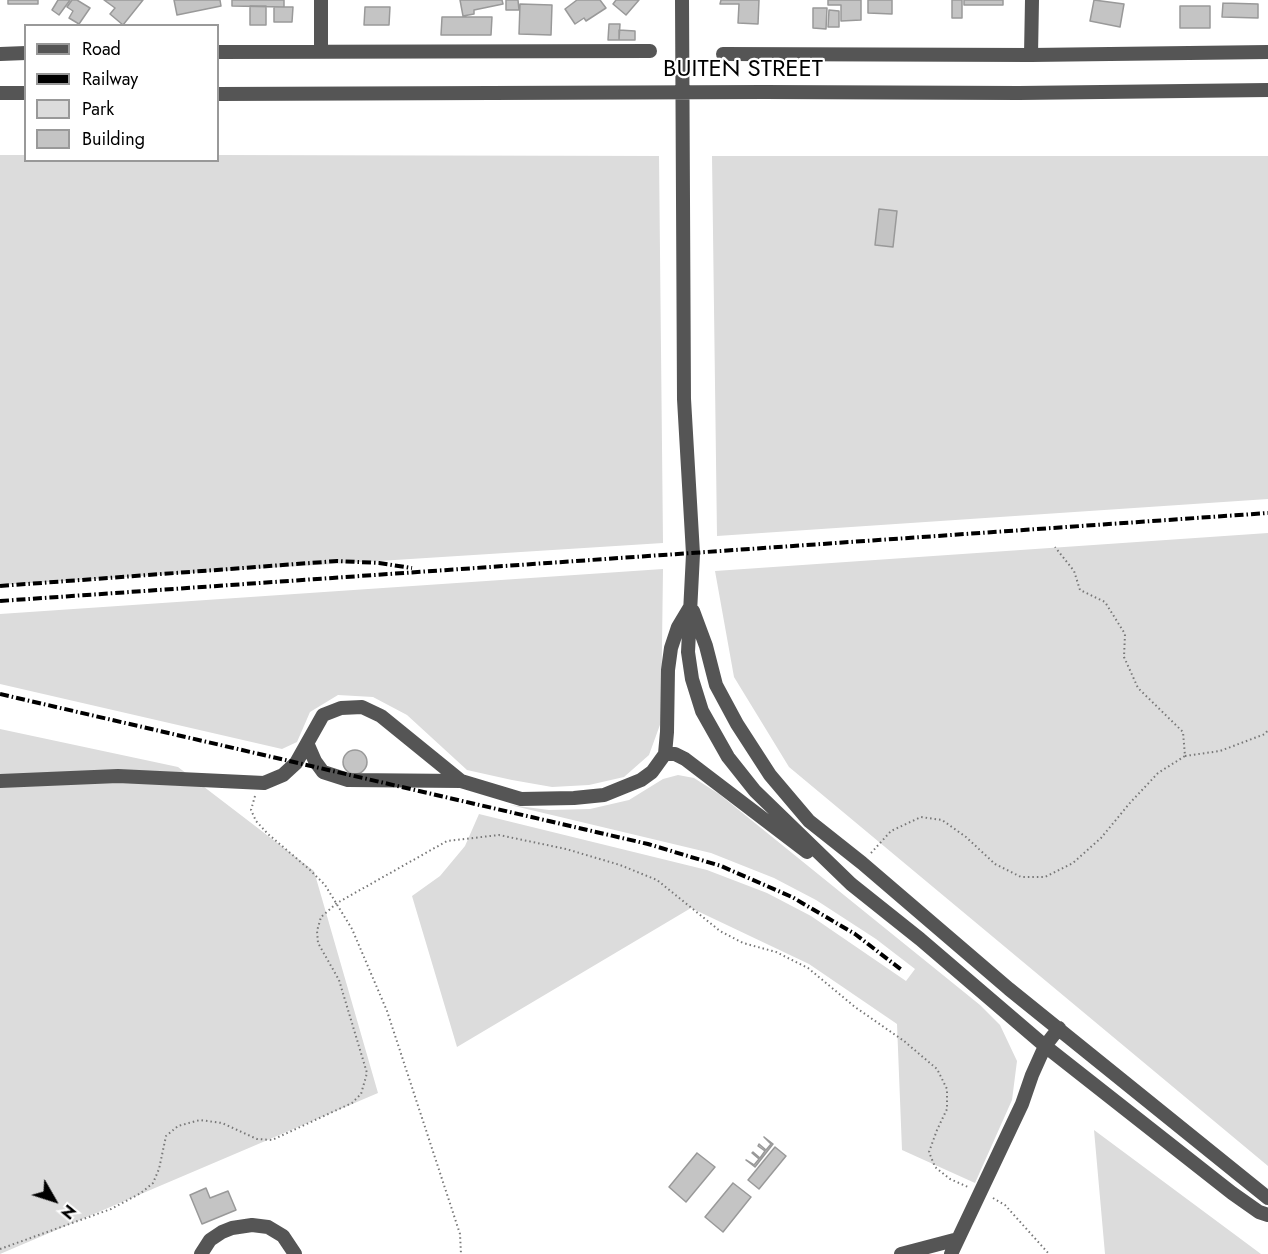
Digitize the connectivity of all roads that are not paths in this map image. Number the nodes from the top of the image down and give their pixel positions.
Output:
1 (321, 0) edge
2 (682, 0) edge
3 (1032, 0) edge
4 (321, 51) junction
5 (650, 51) dead end
6 (219, 52) edge
7 (1268, 52) edge
8 (24, 53) edge
9 (0, 54) edge
10 (723, 54) dead end
11 (1031, 55) junction
12 (1268, 90) edge
13 (0, 93) edge
14 (24, 93) edge
15 (684, 93) junction
16 (219, 94) edge
17 (691, 606) junction
18 (308, 745) junction
19 (665, 754) junction
20 (0, 781) edge
21 (461, 781) junction
22 (920, 939) junction
23 (1059, 1028) junction
24 (1045, 1046) junction
25 (1268, 1198) edge
26 (1268, 1215) edge
27 (958, 1239) junction
28 (201, 1254) edge
29 (295, 1254) edge
30 (901, 1254) edge
31 (951, 1254) edge

1 - 4 street
2 - 15 street
3 - 11 street
4 - 5 street, BUITEN STREET
4 - 6 street, BUITEN STREET
7 - 11 street, BUITEN STREET
8 - 9 street
10 - 11 street, BUITEN STREET
12 - 15 street, BUITEN STREET
13 - 14 street
15 - 16 street, BUITEN STREET
15 - 17 street
17 - 19 street
17 - 22 street
17 - 23 street
18 - 20 street
18 - 21 street
18 - 21 street
19 - 21 street
19 - 22 street
22 - 24 street
23 - 24 street
23 - 25 street
24 - 26 street
24 - 27 street
27 - 30 street
27 - 31 street
28 - 29 street

